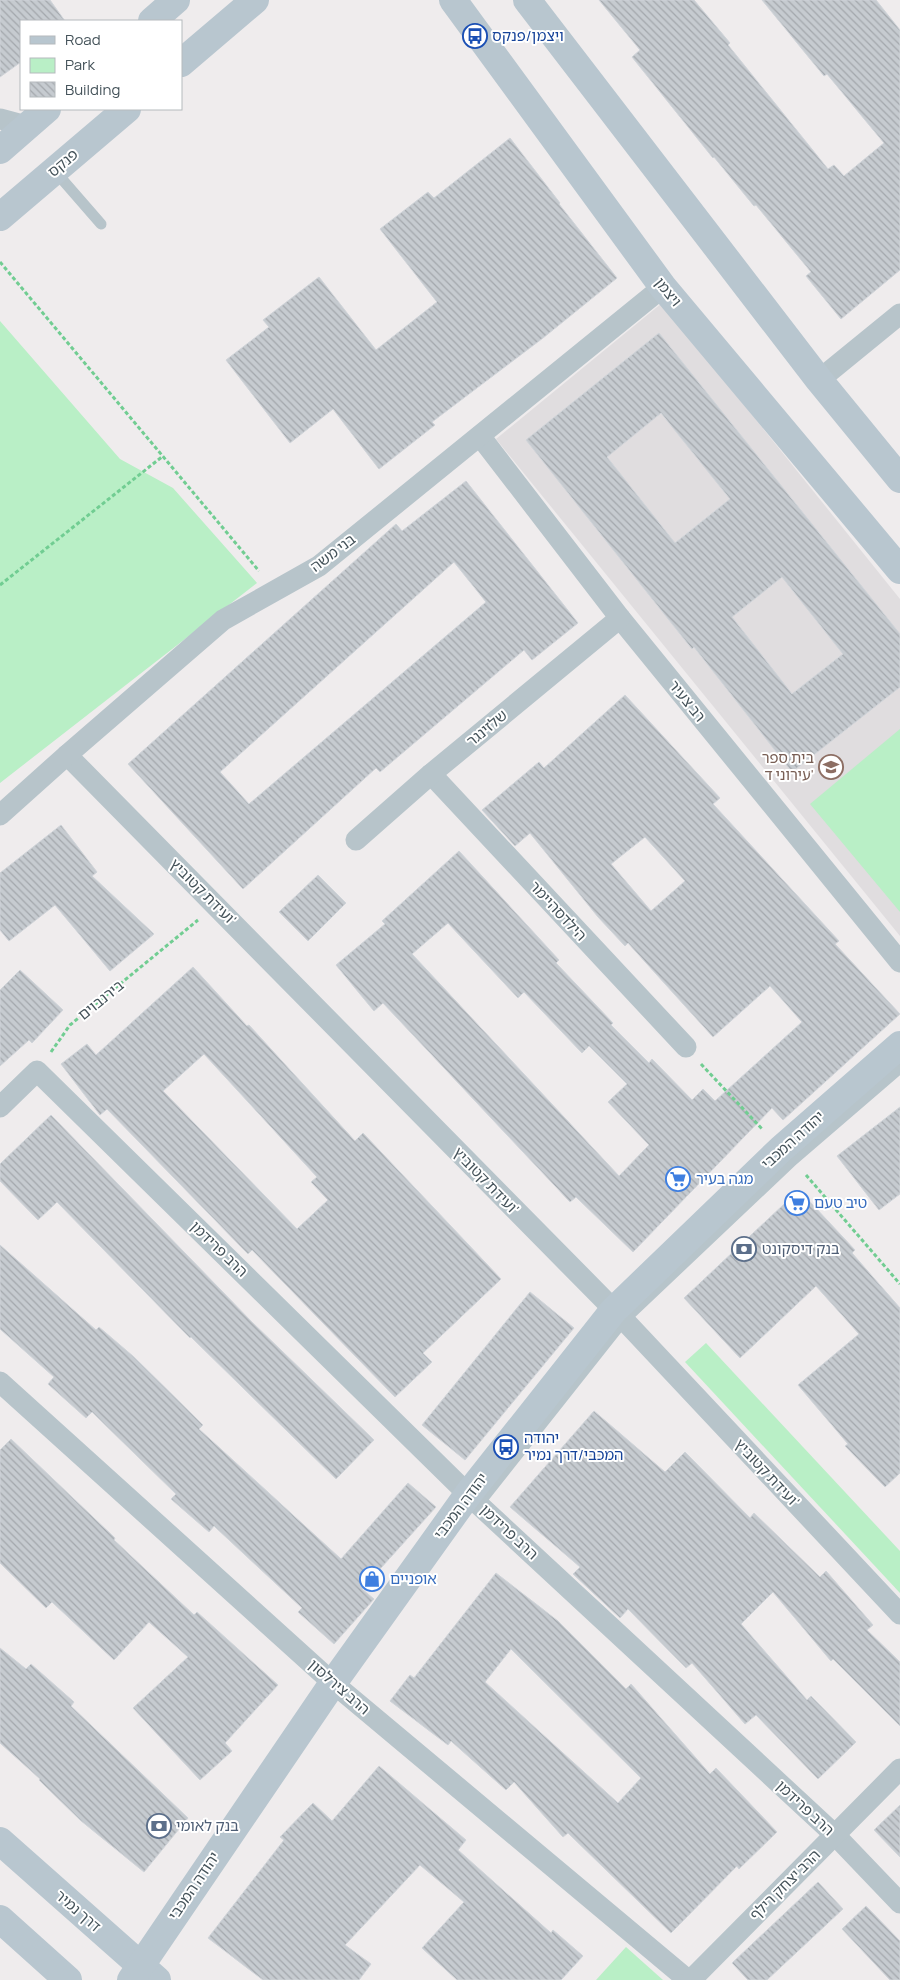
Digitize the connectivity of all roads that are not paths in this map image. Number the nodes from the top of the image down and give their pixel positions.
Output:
1 (176, 0) edge
2 (255, 0) edge
3 (453, 0) edge
4 (527, 0) edge
5 (153, 20) edge
6 (182, 62) edge
7 (46, 110) edge
8 (126, 110) edge
9 (0, 119) edge
10 (26, 126) junction
11 (0, 150) edge
12 (54, 170) junction
13 (0, 217) edge
14 (101, 224) dead end
15 (663, 287) junction
16 (900, 314) edge
17 (819, 380) junction
18 (480, 436) junction
19 (900, 479) edge
20 (900, 570) edge
21 (620, 618) junction
22 (67, 755) junction
23 (430, 774) junction
24 (0, 815) edge
25 (356, 840) dead end
26 (900, 962) edge
27 (900, 1045) edge
28 (686, 1048) dead end
29 (900, 1068) edge
30 (0, 1107) edge
31 (618, 1315) junction
32 (0, 1382) edge
33 (471, 1505) junction
34 (900, 1614) edge
35 (366, 1656) dead end
36 (337, 1686) junction
37 (900, 1769) edge
38 (835, 1835) junction
39 (0, 1841) edge
40 (900, 1903) edge
41 (0, 1919) edge
42 (149, 1973) edge
43 (68, 1980) edge
44 (689, 1980) edge

1 - 5 street
2 - 6 street
3 - 15 street, ויצמן
4 - 17 street
7 - 10 street
8 - 12 street, פנקס
9 - 10 street
10 - 11 street
12 - 13 street, פנקס
12 - 14 lane
15 - 18 street, בני משה
15 - 20 street, ויצמן
16 - 17 street
17 - 19 street
18 - 21 street, רב צעיר
18 - 22 street, בני משה
21 - 23 street, שלזינגר
21 - 26 street, רב צעיר
22 - 24 street, בני משה
22 - 31 street, ועידת קטוביץ'
23 - 25 street, שלזינגר
23 - 28 street, הילדסהיימר
27 - 31 street, יהודה המכבי
29 - 31 lane, יהודה המכבי
30 - 33 street, הרב פרידמן
31 - 33 street, יהודה המכבי
31 - 34 street, ועידת קטוביץ'
32 - 36 street, הרב צירלסון
33 - 36 street, יהודה המכבי
33 - 38 street, הרב פרידמן
35 - 36 lane, יהודה המכבי
36 - 42 street, יהודה המכבי
36 - 44 street, הרב צירלסון
37 - 38 street, הרב יצחק רילף
38 - 40 street, הרב פרידמן
38 - 44 street, הרב יצחק רילף
39 - 42 street, דרך נמיר
41 - 43 street

